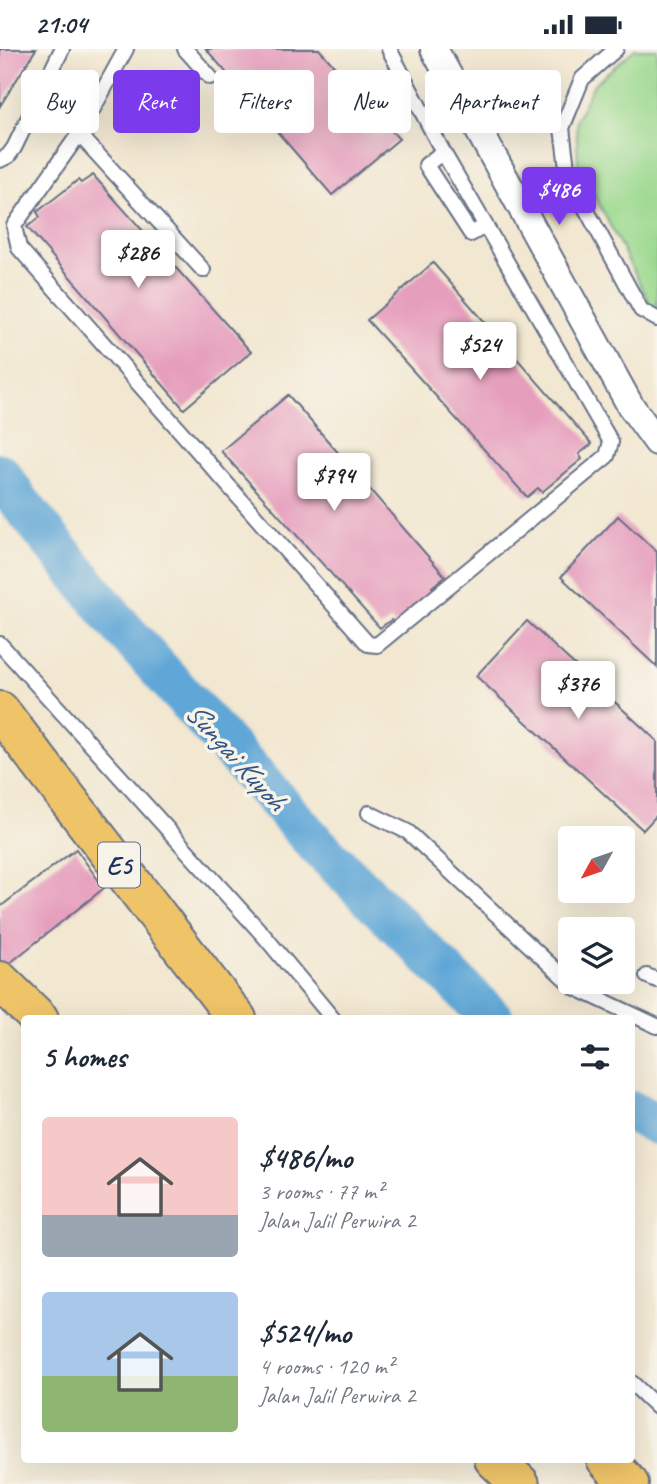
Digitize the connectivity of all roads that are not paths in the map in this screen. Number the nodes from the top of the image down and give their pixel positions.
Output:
1 (62, 49) edge
2 (126, 49) edge
3 (185, 49) edge
4 (389, 49) edge
5 (434, 49) edge
6 (617, 49) edge
7 (210, 77) dead end
8 (79, 134) junction
9 (443, 152) junction
10 (0, 160) edge
11 (485, 226) junction
12 (203, 271) dead end
13 (657, 319) edge
14 (654, 431) edge
15 (0, 644) edge
16 (0, 711) edge
17 (369, 813) dead end
18 (0, 981) edge
19 (35, 1015) edge
20 (234, 1015) edge
21 (330, 1015) edge
22 (634, 1015) edge
23 (635, 1016) edge
24 (657, 1026) edge
25 (635, 1386) edge
26 (657, 1408) edge
27 (498, 1463) edge
28 (610, 1463) edge
29 (520, 1484) edge
30 (629, 1484) edge

1 - 10 lane
2 - 8 lane
3 - 7 lane
4 - 9 lane
5 - 14 street
6 - 13 lane
8 - 11 lane
8 - 12 lane
9 - 11 lane
9 - 11 lane
15 - 21 lane
16 - 20 highway, E5
17 - 22 lane
18 - 19 highway
23 - 24 lane
25 - 26 lane
27 - 29 highway
28 - 30 highway

